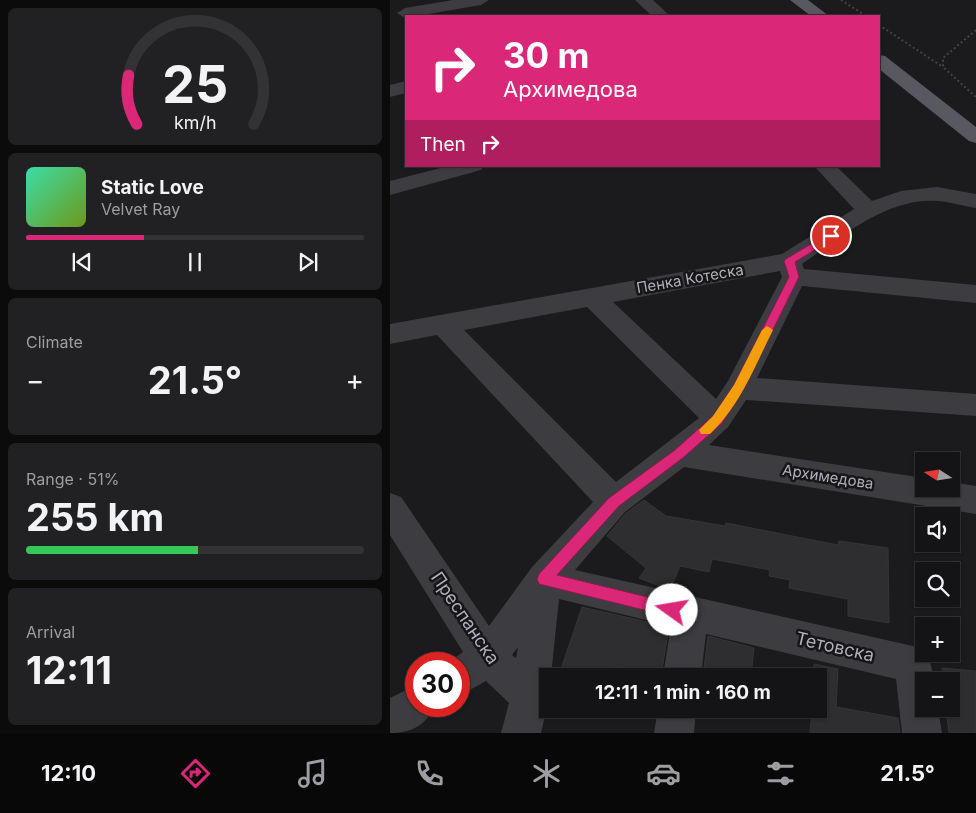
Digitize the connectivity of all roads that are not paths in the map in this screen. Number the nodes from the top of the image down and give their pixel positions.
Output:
1 (481, 0) edge
2 (643, 0) edge
3 (798, 0) edge
4 (404, 10) edge
5 (661, 15) edge
6 (820, 15) edge
7 (880, 61) edge
8 (405, 87) edge
9 (390, 91) edge
10 (976, 137) edge
11 (470, 167) edge
12 (825, 167) edge
13 (390, 188) edge
14 (976, 200) edge
15 (868, 210) junction
16 (791, 269) junction
17 (976, 294) edge
18 (591, 296) junction
19 (442, 324) junction
20 (390, 334) edge
21 (738, 388) junction
22 (976, 405) edge
23 (718, 419) junction
24 (679, 453) junction
25 (976, 500) edge
26 (614, 502) junction
27 (396, 527) edge
28 (544, 579) junction
29 (691, 614) junction
30 (488, 658) junction
31 (683, 668) edge
32 (470, 670) edge
33 (530, 696) junction
34 (405, 711) edge
35 (676, 718) edge
36 (390, 721) edge
37 (521, 733) edge
38 (674, 733) edge
39 (922, 733) edge

1 - 4 street
2 - 5 street
3 - 6 main road
7 - 10 main road
8 - 9 street
11 - 13 street
12 - 15 street
14 - 15 street, Пенка Котеска
15 - 16 street, Пенка Котеска
16 - 17 street
16 - 18 street, Пенка Котеска
16 - 21 street
18 - 19 street, Пенка Котеска
18 - 23 street
19 - 20 street, Пенка Котеска
19 - 26 street
21 - 22 street
21 - 23 street
23 - 24 street
24 - 25 street, Архимедова
24 - 26 street
26 - 28 street
27 - 30 street, Преспанска
28 - 29 street, Тетовска
28 - 30 street
28 - 33 street
29 - 31 street
29 - 39 street, Тетовска
30 - 32 street
30 - 33 street, Преспанска
33 - 37 street
34 - 36 street
35 - 38 street

